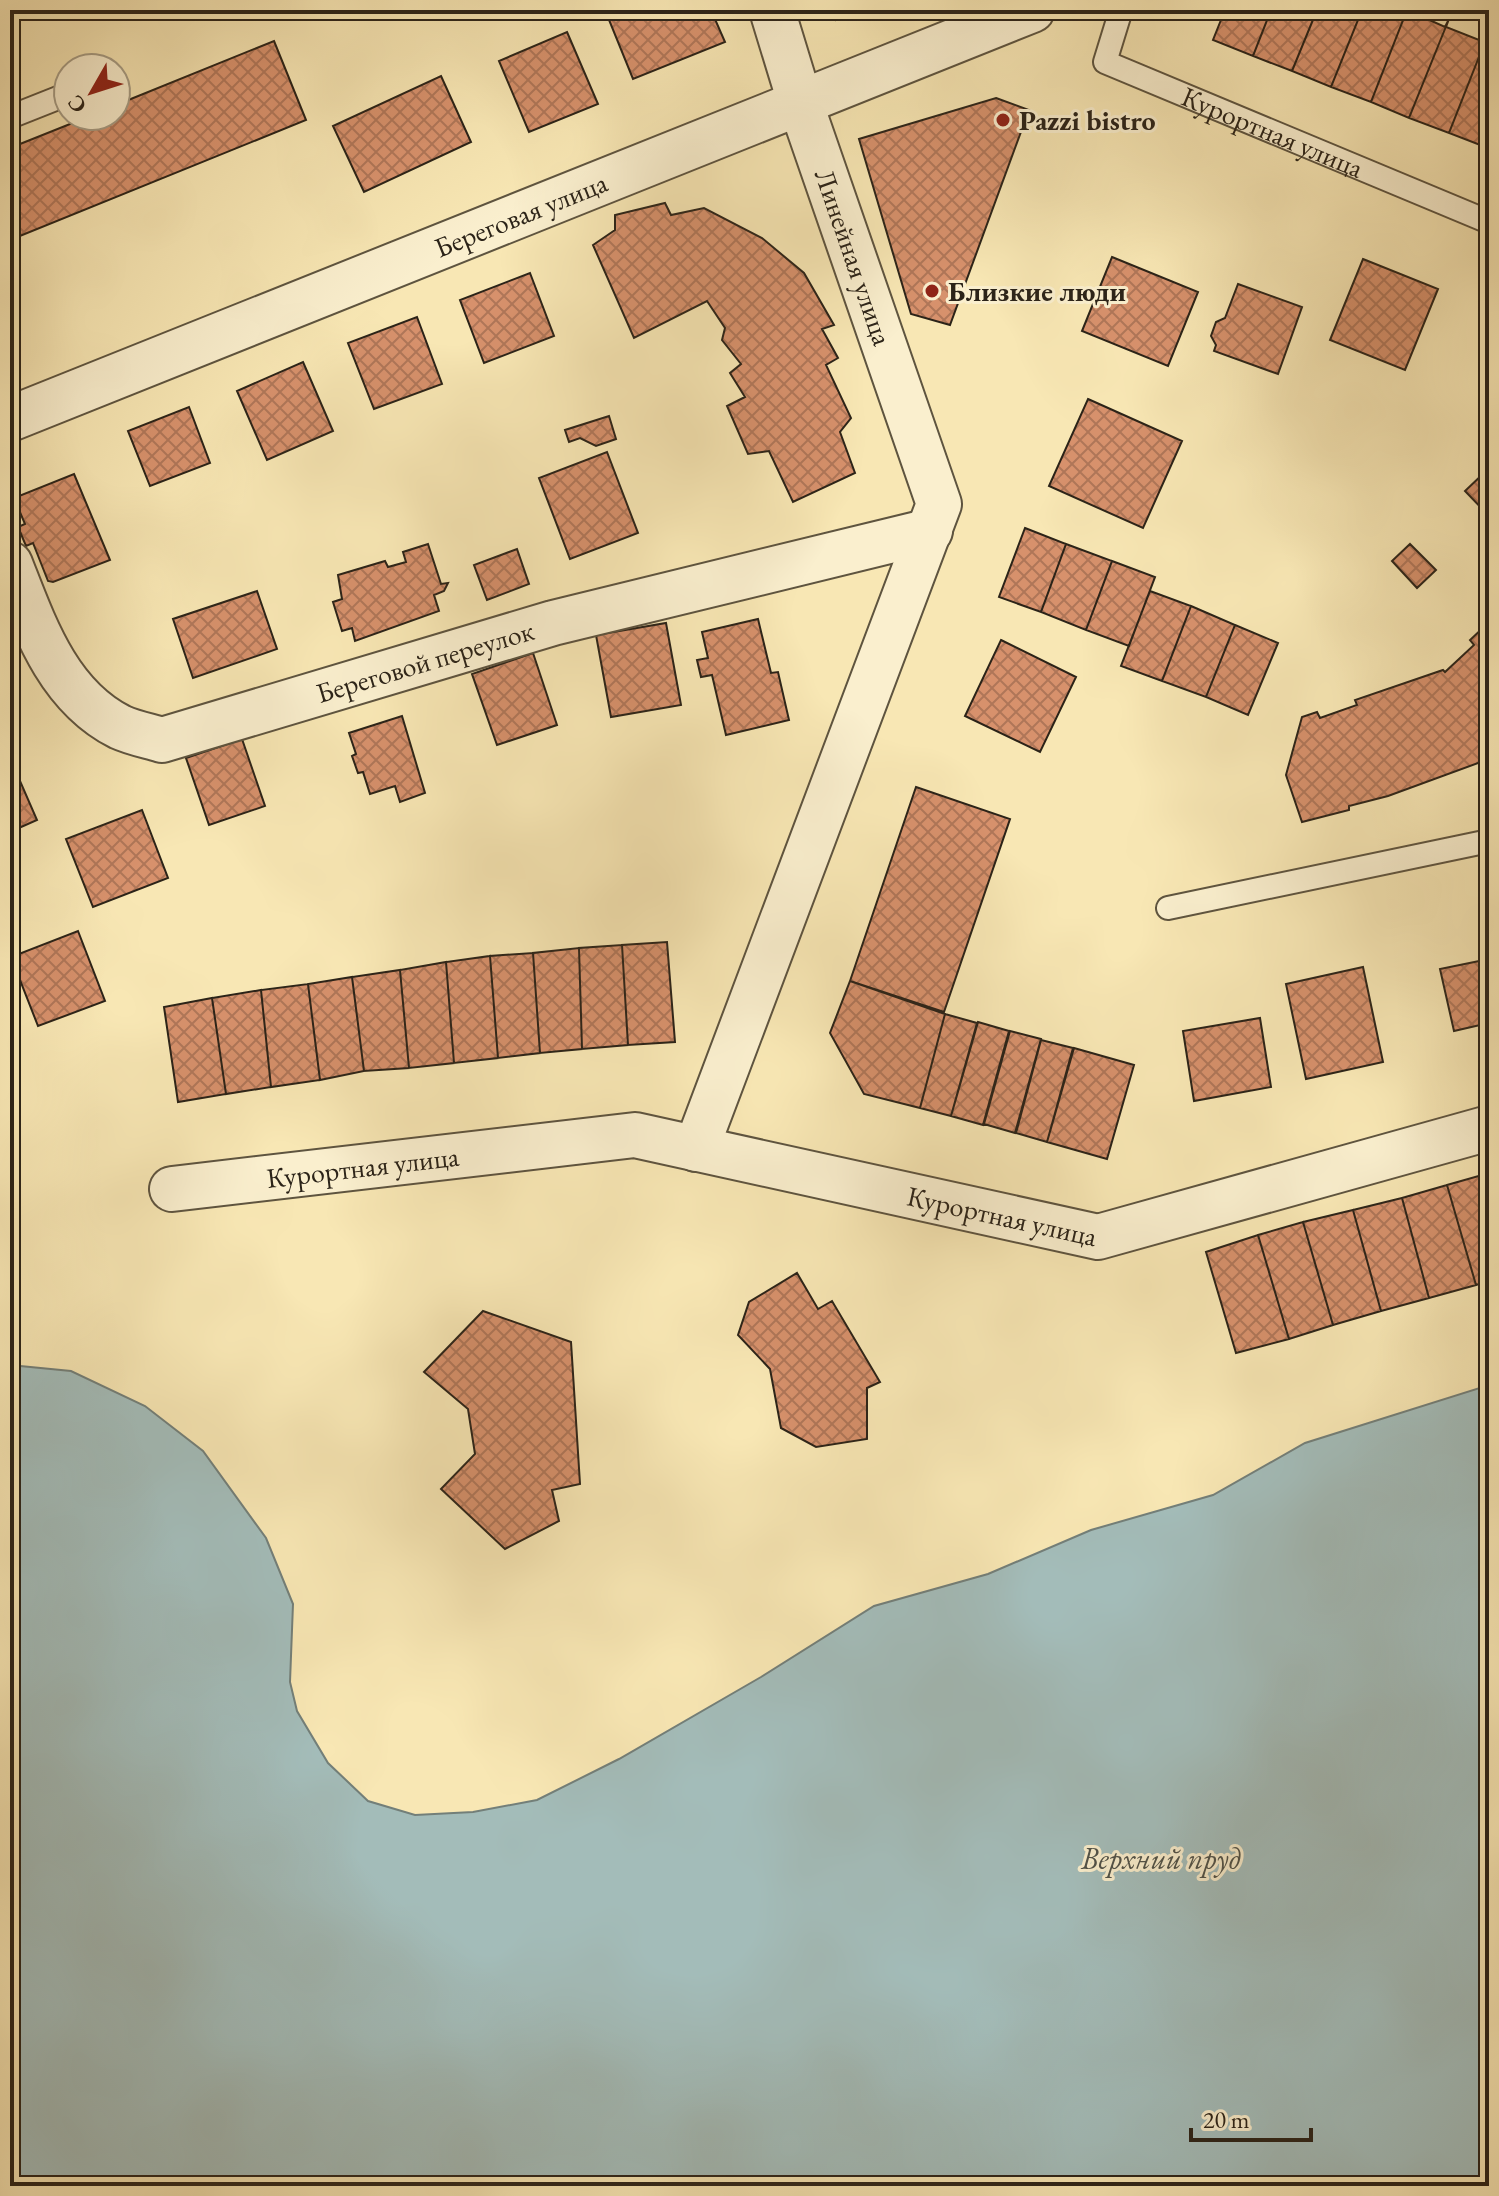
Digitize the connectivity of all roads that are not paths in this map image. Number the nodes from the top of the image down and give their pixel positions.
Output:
1 (772, 10) edge
2 (1032, 10) edge
3 (1121, 10) edge
4 (52, 100) edge
5 (801, 105) junction
6 (10, 117) edge
7 (1489, 222) edge
8 (10, 419) edge
9 (934, 517) junction
10 (10, 564) edge
11 (1489, 841) edge
12 (1168, 908) dead end
13 (1489, 1128) edge
14 (696, 1149) junction
15 (172, 1189) dead end

1 - 5 street, Линейная улица
2 - 5 street, Береговая улица
3 - 7 lane, Курортная улица
4 - 6 lane
5 - 8 street, Береговая улица
5 - 9 street, Линейная улица
9 - 10 street, Береговой переулок
9 - 14 street
11 - 12 lane
13 - 14 street, Курортная улица
14 - 15 street, Курортная улица

